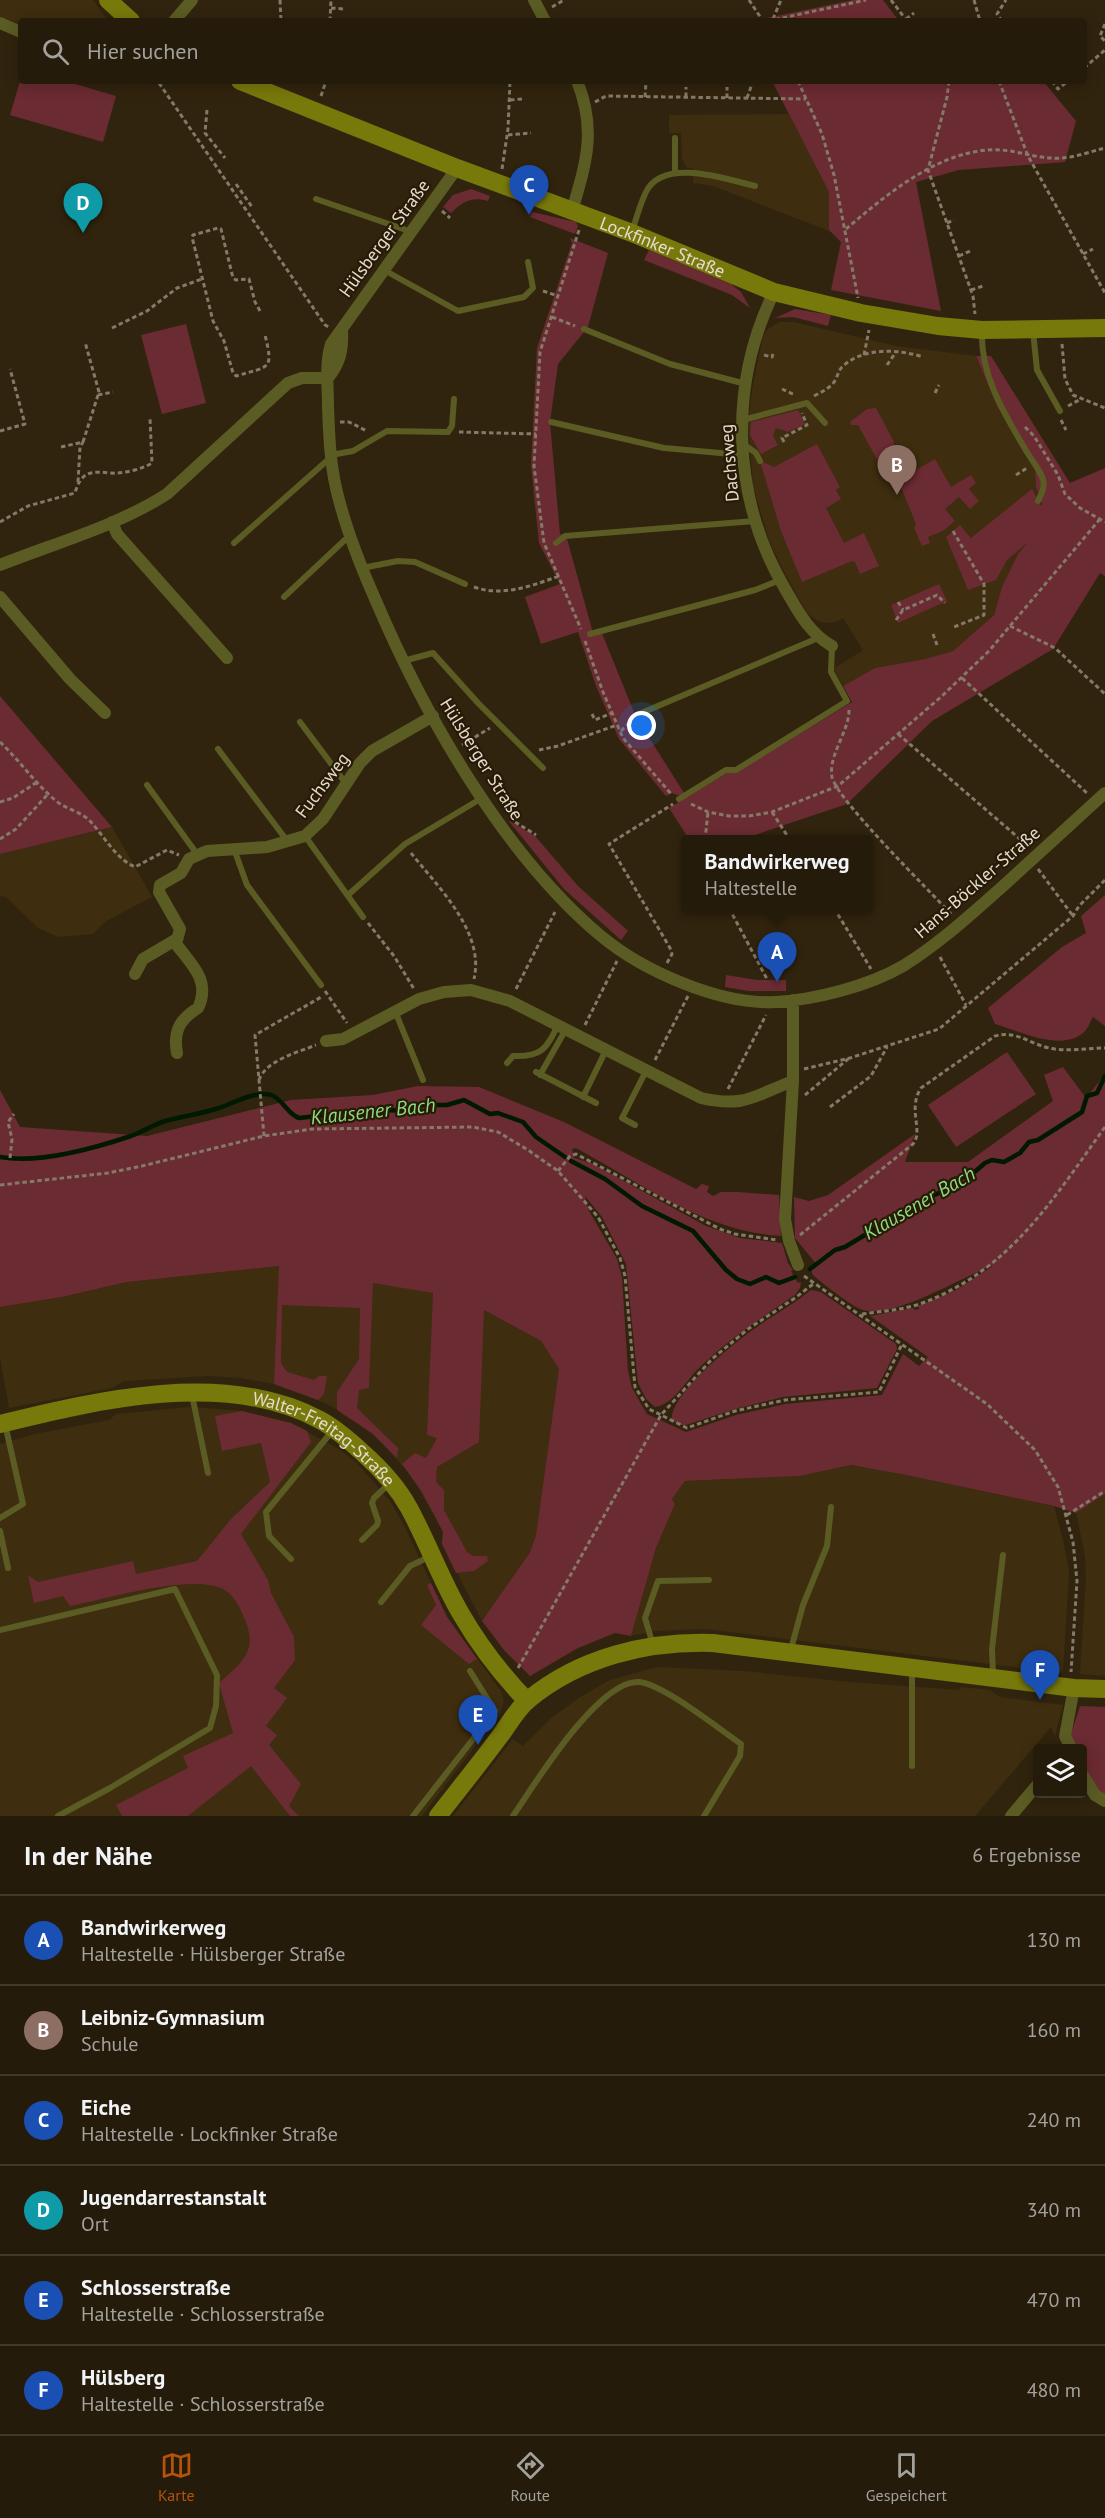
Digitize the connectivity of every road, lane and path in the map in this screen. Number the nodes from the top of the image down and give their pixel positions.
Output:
1 (108, 0) edge
2 (192, 0) edge
3 (280, 0) edge
4 (331, 0) edge
5 (534, 0) edge
6 (749, 0) edge
7 (781, 0) edge
8 (866, 0) edge
9 (891, 0) edge
10 (974, 0) edge
11 (1006, 0) edge
12 (331, 8) junction
13 (344, 9) dead end
14 (914, 13) dead end
15 (128, 18) edge
16 (177, 18) edge
17 (281, 18) edge
18 (330, 18) edge
19 (543, 18) edge
20 (761, 18) edge
21 (772, 18) edge
22 (785, 18) edge
23 (904, 18) edge
24 (908, 18) edge
25 (979, 18) edge
26 (1000, 18) edge
27 (0, 23) edge
28 (1105, 24) edge
29 (18, 31) edge
30 (1105, 41) edge
31 (1105, 50) edge
32 (1087, 65) edge
33 (160, 84) edge
34 (247, 84) edge
35 (510, 84) edge
36 (578, 84) edge
37 (646, 84) edge
38 (752, 84) edge
39 (799, 84) edge
40 (948, 84) edge
41 (1000, 84) edge
42 (686, 87) dead end
43 (728, 87) dead end
44 (645, 97) junction
45 (686, 97) junction
46 (727, 98) junction
47 (747, 98) junction
48 (522, 99) dead end
49 (806, 99) junction
50 (510, 100) junction
51 (585, 105) junction
52 (207, 110) dead end
53 (531, 133) dead end
54 (508, 135) junction
55 (675, 138) dead end
56 (1105, 148) edge
57 (1028, 153) junction
58 (225, 158) dead end
59 (503, 167) dead end
60 (457, 168) junction
61 (928, 170) junction
62 (675, 173) junction
63 (236, 184) dead end
64 (755, 186) dead end
65 (316, 199) dead end
66 (252, 207) dead end
67 (440, 210) dead end
68 (450, 218) dead end
69 (577, 218) junction
70 (954, 220) dead end
71 (1072, 221) dead end
72 (947, 223) junction
73 (1066, 224) junction
74 (846, 229) junction
75 (412, 232) junction
76 (632, 233) junction
77 (1093, 249) dead end
78 (970, 251) dead end
79 (1083, 254) junction
80 (959, 255) junction
81 (528, 262) dead end
82 (384, 270) junction
83 (202, 279) junction
84 (1103, 285) edge
85 (983, 286) dead end
86 (971, 290) junction
87 (530, 292) junction
88 (774, 292) junction
89 (1105, 293) edge
90 (558, 296) junction
91 (858, 300) dead end
92 (260, 310) dead end
93 (552, 317) junction
94 (979, 322) junction
95 (325, 325) dead end
96 (112, 328) dead end
97 (1105, 328) edge
98 (584, 329) joint
99 (1033, 331) junction
100 (265, 335) dead end
101 (867, 338) dead end
102 (85, 342) dead end
103 (896, 351) junction
104 (759, 354) dead end
105 (773, 354) dead end
106 (1062, 354) dead end
107 (864, 355) junction
108 (923, 357) dead end
109 (887, 365) dead end
110 (10, 369) dead end
111 (328, 378) junction
112 (746, 384) junction
113 (939, 385) dead end
114 (112, 392) dead end
115 (935, 393) dead end
116 (98, 395) junction
117 (1082, 398) junction
118 (454, 399) dead end
119 (807, 403) junction
120 (799, 406) junction
121 (1068, 406) dead end
122 (1105, 408) edge
123 (1060, 411) dead end
124 (1006, 415) junction
125 (150, 418) dead end
126 (742, 420) junction
127 (551, 422) dead end
128 (351, 423) dead end
129 (825, 423) dead end
130 (0, 431) edge
131 (448, 432) junction
132 (536, 434) junction
133 (376, 436) junction
134 (83, 441) junction
135 (784, 441) dead end
136 (62, 447) dead end
137 (742, 449) junction
138 (331, 456) junction
139 (760, 461) dead end
140 (78, 484) junction
141 (1038, 501) dead end
142 (1100, 519) junction
143 (755, 520) junction
144 (0, 522) edge
145 (112, 522) junction
146 (1105, 522) edge
147 (953, 531) dead end
148 (350, 535) junction
149 (234, 543) dead end
150 (556, 543) dead end
151 (0, 565) edge
152 (362, 568) junction
153 (559, 576) junction
154 (780, 580) junction
155 (465, 584) joint
156 (0, 597) edge
157 (284, 597) dead end
158 (898, 602) dead end
159 (945, 603) dead end
160 (903, 610) junction
161 (896, 620) dead end
162 (579, 624) dead end
163 (1010, 626) junction
164 (954, 627) dead end
165 (590, 634) dead end
166 (933, 634) dead end
167 (818, 638) junction
168 (937, 645) dead end
169 (832, 646) joint
170 (227, 658) dead end
171 (404, 661) junction
172 (593, 664) dead end
173 (962, 678) junction
174 (1105, 694) edge
175 (847, 701) junction
176 (105, 713) dead end
177 (612, 713) junction
178 (592, 714) dead end
179 (639, 714) joint
180 (433, 716) junction
181 (300, 722) dead end
182 (617, 725) junction
183 (492, 726) dead end
184 (620, 732) junction
185 (898, 734) junction
186 (471, 739) dead end
187 (0, 742) edge
188 (218, 749) dead end
189 (525, 749) junction
190 (543, 768) dead end
191 (37, 782) junction
192 (147, 784) dead end
193 (347, 785) junction
194 (838, 786) junction
195 (1080, 787) dead end
196 (1105, 793) edge
197 (48, 794) junction
198 (482, 798) junction
199 (679, 799) junction
200 (0, 802) edge
201 (666, 808) dead end
202 (708, 812) junction
203 (772, 812) junction
204 (514, 821) dead end
205 (536, 835) dead end
206 (706, 835) edge
207 (787, 835) edge
208 (305, 836) junction
209 (0, 839) edge
210 (1021, 840) dead end
211 (288, 843) junction
212 (405, 844) junction
213 (234, 849) junction
214 (193, 857) junction
215 (1039, 870) dead end
216 (1105, 880) edge
217 (348, 895) junction
218 (945, 908) dead end
219 (731, 913) edge
220 (837, 913) edge
221 (554, 915) dead end
222 (363, 916) joint
223 (1073, 916) junction
224 (177, 939) junction
225 (672, 952) dead end
226 (939, 956) dead end
227 (865, 957) dead end
228 (616, 964) dead end
229 (135, 974) dead end
230 (767, 979) dead end
231 (321, 985) dead end
232 (517, 987) dead end
233 (471, 990) junction
234 (419, 999) junction
235 (793, 1000) junction
236 (686, 1001) dead end
237 (966, 1005) junction
238 (395, 1011) junction
239 (341, 1015) dead end
240 (765, 1017) dead end
241 (585, 1024) dead end
242 (562, 1027) junction
243 (326, 1041) joint
244 (887, 1047) junction
245 (1105, 1048) edge
246 (606, 1050) junction
247 (177, 1053) dead end
248 (659, 1053) dead end
249 (850, 1058) junction
250 (507, 1063) dead end
251 (805, 1069) dead end
252 (646, 1071) junction
253 (736, 1073) dead end
254 (423, 1080) dead end
255 (793, 1081) junction
256 (258, 1083) junction
257 (583, 1097) junction
258 (802, 1097) dead end
259 (596, 1103) dead end
260 (830, 1107) dead end
261 (14, 1114) dead end
262 (635, 1125) dead end
263 (1105, 1127) edge
264 (264, 1136) junction
265 (10, 1158) dead end
266 (558, 1171) junction
267 (0, 1185) edge
268 (789, 1241) junction
269 (798, 1265) dead end
270 (806, 1279) dead end
271 (813, 1284) junction
272 (861, 1314) junction
273 (902, 1344) junction
274 (191, 1392) junction
275 (661, 1415) junction
276 (2, 1424) edge
277 (334, 1429) junction
278 (208, 1473) dead end
279 (391, 1482) junction
280 (1105, 1491) edge
281 (831, 1507) dead end
282 (1067, 1515) junction
283 (0, 1518) edge
284 (0, 1531) edge
285 (362, 1540) dead end
286 (432, 1555) junction
287 (1003, 1555) dead end
288 (291, 1558) dead end
289 (8, 1568) dead end
290 (709, 1580) dead end
291 (381, 1602) dead end
292 (0, 1630) edge
293 (653, 1645) junction
294 (790, 1653) junction
295 (912, 1668) junction
296 (470, 1671) dead end
297 (993, 1678) junction
298 (508, 1681) junction
299 (1074, 1688) junction
300 (1105, 1689) edge
301 (527, 1701) junction
302 (1065, 1736) junction
303 (1061, 1744) edge
304 (1069, 1744) edge
305 (912, 1766) dead end
306 (1087, 1781) edge
307 (1033, 1790) edge
308 (1105, 1801) edge
309 (58, 1816) edge
310 (413, 1816) edge
311 (438, 1816) edge
312 (513, 1816) edge
313 (704, 1816) edge
314 (1011, 1816) edge

1 - 15 street
2 - 16 street
3 - 17 path
4 - 12 path
5 - 19 street
6 - 20 path
7 - 21 path
8 - 22 path
9 - 23 path
10 - 25 path
11 - 26 path
12 - 13 path
12 - 18 path
14 - 24 path
27 - 29 street
28 - 30 path
31 - 32 path
33 - 95 path
34 - 60 street, Lockfinker Straße
35 - 50 path
36 - 51 street
37 - 44 path
38 - 47 path
39 - 49 path
40 - 61 path
41 - 57 path
42 - 45 path
43 - 46 path
44 - 45 path
44 - 51 path
45 - 46 path
46 - 47 path
47 - 49 path
48 - 50 path
49 - 74 path
50 - 54 path
51 - 69 street
52 - 58 path
53 - 54 path
54 - 59 path
55 - 62 lane
56 - 57 path
57 - 61 path
57 - 73 path
60 - 69 street, Lockfinker Straße
60 - 75 street, Hülsberger Straße
61 - 72 path
61 - 74 path
62 - 64 lane
62 - 76 lane
63 - 66 path
65 - 75 lane
67 - 68 path
69 - 76 street, Lockfinker Straße
69 - 90 path
70 - 72 path
71 - 73 path
72 - 80 path
73 - 79 path
74 - 91 path
75 - 82 street, Hülsberger Straße
76 - 88 street, Lockfinker Straße
77 - 79 path
78 - 80 path
79 - 84 path
80 - 86 path
81 - 87 lane
82 - 87 lane
82 - 111 street, Hülsberger Straße
83 - 92 path
83 - 96 path
83 - 100 path
84 - 89 path
85 - 86 path
86 - 94 path
87 - 90 path
88 - 94 street, Lockfinker Straße
88 - 112 street, Dachsweg
90 - 93 path
93 - 98 path
93 - 132 path
94 - 99 street, Lockfinker Straße
94 - 124 lane
97 - 99 street, Lockfinker Straße
98 - 112 lane
99 - 123 lane
101 - 107 path
102 - 116 path
103 - 107 path
103 - 108 path
103 - 109 path
104 - 105 path
106 - 117 path
107 - 119 path
110 - 130 path
111 - 138 street, Hülsberger Straße
111 - 145 street
112 - 126 street, Dachsweg
113 - 115 path
114 - 116 path
116 - 134 path
117 - 121 path
117 - 122 path
118 - 131 lane
119 - 120 lane
119 - 129 lane
120 - 126 lane
120 - 135 path
124 - 141 lane
124 - 142 path
125 - 140 path
126 - 137 street, Dachsweg
127 - 137 lane
128 - 133 path
131 - 132 path
131 - 133 lane
132 - 153 path
133 - 138 lane
134 - 136 path
134 - 140 path
137 - 139 lane
137 - 143 street, Dachsweg
138 - 148 street, Hülsberger Straße
138 - 149 lane
140 - 144 path
142 - 146 path
142 - 163 path
143 - 150 lane
143 - 154 street, Dachsweg
145 - 151 street
145 - 170 street
147 - 164 path
148 - 152 street, Hülsberger Straße
148 - 157 lane
152 - 155 lane
152 - 171 street, Hülsberger Straße
153 - 155 path
153 - 162 path
154 - 165 lane
154 - 167 street, Dachsweg
156 - 176 street
158 - 160 path
159 - 160 path
160 - 161 path
163 - 173 path
163 - 174 path
166 - 168 path
167 - 169 street, Dachsweg
167 - 179 lane
169 - 175 lane
171 - 180 street, Hülsberger Straße
171 - 189 lane
172 - 177 path
173 - 185 path
173 - 195 path
175 - 194 path
175 - 199 lane
177 - 178 path
177 - 182 path
179 - 184 path
180 - 193 street, Fuchsweg
180 - 198 street, Hülsberger Straße
181 - 193 lane
182 - 184 path
182 - 189 path
183 - 186 path
184 - 199 path
185 - 194 path
185 - 210 path
187 - 191 path
188 - 211 lane
189 - 190 lane
191 - 197 path
191 - 200 path
192 - 214 lane
193 - 208 street, Fuchsweg
194 - 203 path
194 - 218 path
196 - 235 street, Hans-Böckler-Straße
197 - 209 path
197 - 214 path
198 - 212 lane
198 - 235 street, Hülsberger Straße
199 - 202 path
201 - 225 path
202 - 203 path
202 - 206 path
203 - 207 path
204 - 205 path
208 - 211 street, Fuchsweg
208 - 217 lane
211 - 213 street, Fuchsweg
212 - 217 lane
212 - 233 path
213 - 214 street, Fuchsweg
213 - 231 lane
214 - 224 street
215 - 223 path
216 - 223 path
217 - 222 lane
219 - 230 path
220 - 227 path
221 - 232 path
222 - 234 path
223 - 237 path
224 - 229 street
224 - 247 street
226 - 237 path
228 - 241 path
233 - 234 street
233 - 242 street
234 - 238 street
235 - 255 street
236 - 248 path
237 - 244 path
238 - 243 street
238 - 254 lane
239 - 256 path
240 - 253 path
242 - 246 street
242 - 250 lane
242 - 257 lane
243 - 256 path
244 - 249 path
244 - 260 path
245 - 268 path
246 - 252 street
246 - 257 lane
249 - 251 path
249 - 258 path
252 - 255 street
252 - 262 lane
255 - 268 street
256 - 264 path
257 - 259 lane
261 - 265 path
263 - 272 path
264 - 266 path
264 - 267 path
266 - 268 path
266 - 275 path
268 - 269 street
270 - 271 path
271 - 272 path
271 - 275 path
272 - 273 path
273 - 275 path
273 - 282 path
274 - 276 street, Walter-Freitag-Straße
274 - 277 street, Walter-Freitag-Straße
274 - 278 lane
275 - 298 path
276 - 283 lane
277 - 279 street, Walter-Freitag-Straße
277 - 288 lane
279 - 285 lane
279 - 286 street, Walter-Freitag-Straße
280 - 282 path
281 - 294 lane
282 - 299 path
284 - 289 lane
286 - 291 lane
286 - 298 street, Walter-Freitag-Straße
287 - 297 lane
290 - 293 lane
292 - 309 lane
293 - 294 street
293 - 301 street
294 - 295 street
295 - 297 street
295 - 305 lane
296 - 310 lane
297 - 299 street
298 - 301 street, Walter-Freitag-Straße
299 - 300 street
299 - 302 street
301 - 311 street
302 - 303 street
302 - 304 street
306 - 308 street
307 - 314 street
312 - 313 lane

